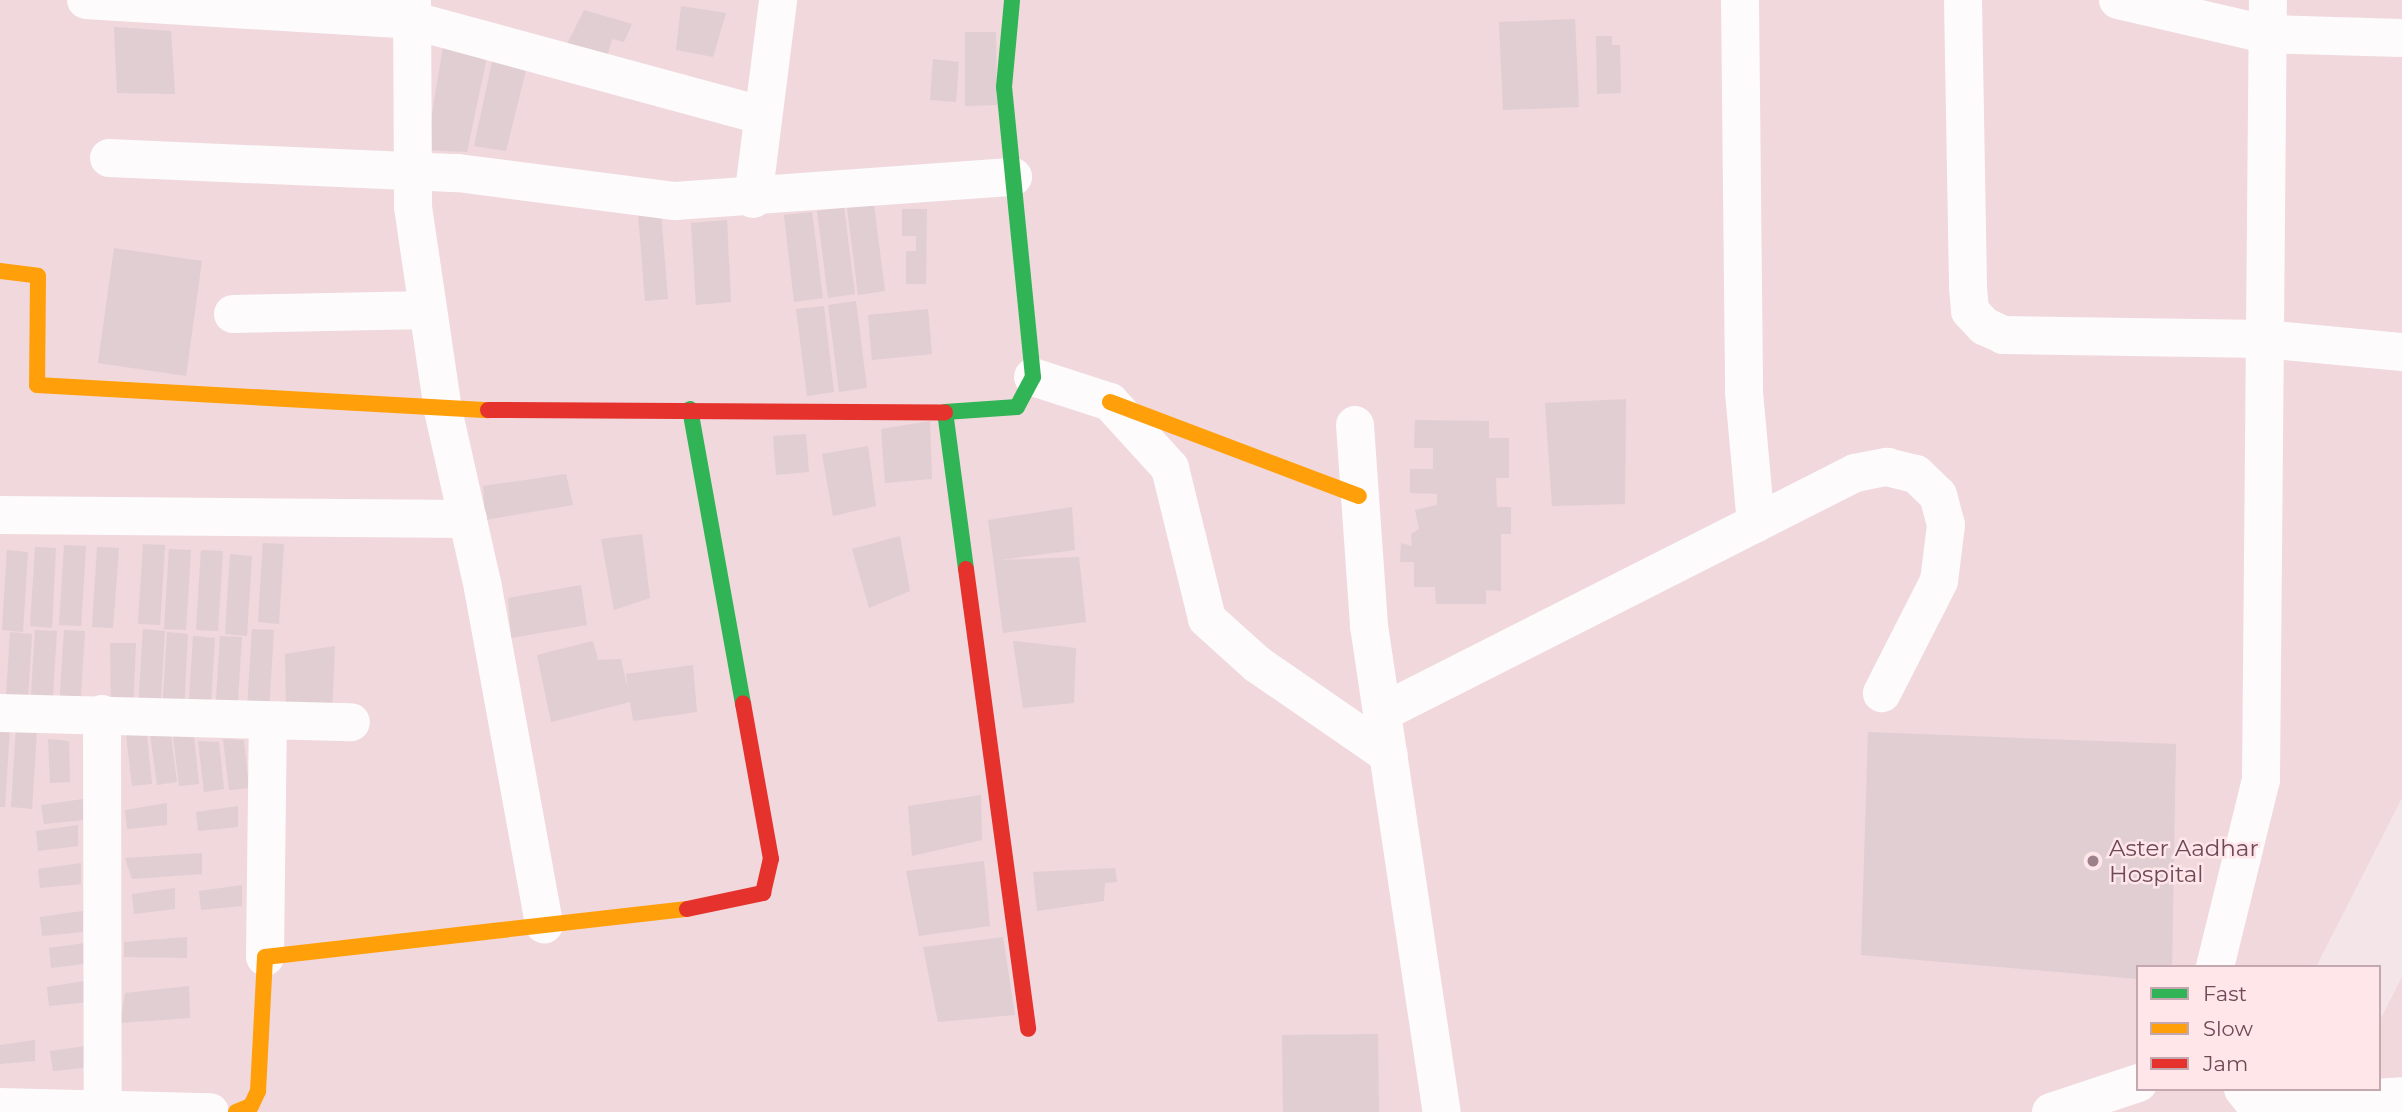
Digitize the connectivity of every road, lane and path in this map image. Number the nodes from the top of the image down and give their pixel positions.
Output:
1 (86, 0) edge
2 (778, 0) edge
3 (1012, 0) edge
4 (1740, 0) edge
5 (1963, 0) edge
6 (2118, 0) edge
7 (411, 10) edge
8 (2266, 17) edge
9 (2402, 38) edge
10 (760, 115) junction
11 (109, 158) dead end
12 (410, 169) junction
13 (1013, 177) junction
14 (753, 199) junction
15 (0, 271) edge
16 (428, 310) junction
17 (233, 314) dead end
18 (2264, 339) junction
19 (2402, 352) edge
20 (1032, 377) junction
21 (1111, 402) junction
22 (690, 409) junction
23 (443, 410) junction
24 (945, 412) junction
25 (1354, 425) dead end
26 (1359, 495) junction
27 (0, 515) edge
28 (468, 519) junction
29 (1756, 523) junction
30 (1882, 693) dead end
31 (1382, 712) junction
32 (0, 713) edge
33 (102, 714) junction
34 (268, 721) junction
35 (351, 722) dead end
36 (1389, 755) junction
37 (544, 925) junction
38 (265, 957) junction
39 (2216, 965) edge
40 (1028, 1029) dead end
41 (2136, 1084) edge
42 (2245, 1091) edge
43 (2402, 1096) edge
44 (103, 1105) junction
45 (0, 1107) edge
46 (210, 1112) edge
47 (236, 1112) edge
48 (1441, 1112) edge
49 (2051, 1112) edge

1 - 7 street
2 - 10 street
3 - 13 street
4 - 29 street
5 - 18 street
6 - 8 street
7 - 10 street
7 - 12 street
8 - 9 street
8 - 18 street
10 - 14 street
11 - 12 street
12 - 14 street
12 - 16 street
13 - 14 street
13 - 20 street
15 - 23 street
16 - 17 street
16 - 23 street
18 - 19 street
18 - 39 street
20 - 21 street
20 - 24 street
21 - 26 street
21 - 36 street
22 - 23 street
22 - 24 street
22 - 37 street
23 - 28 street
24 - 40 street
25 - 26 street
26 - 31 street
27 - 28 street
28 - 37 street
29 - 30 street
29 - 31 street
31 - 36 street
32 - 33 street
33 - 34 street
33 - 44 street
34 - 35 street
34 - 38 street
36 - 48 street
37 - 38 street
38 - 47 street
41 - 49 street
42 - 43 street
44 - 45 street
44 - 46 street

